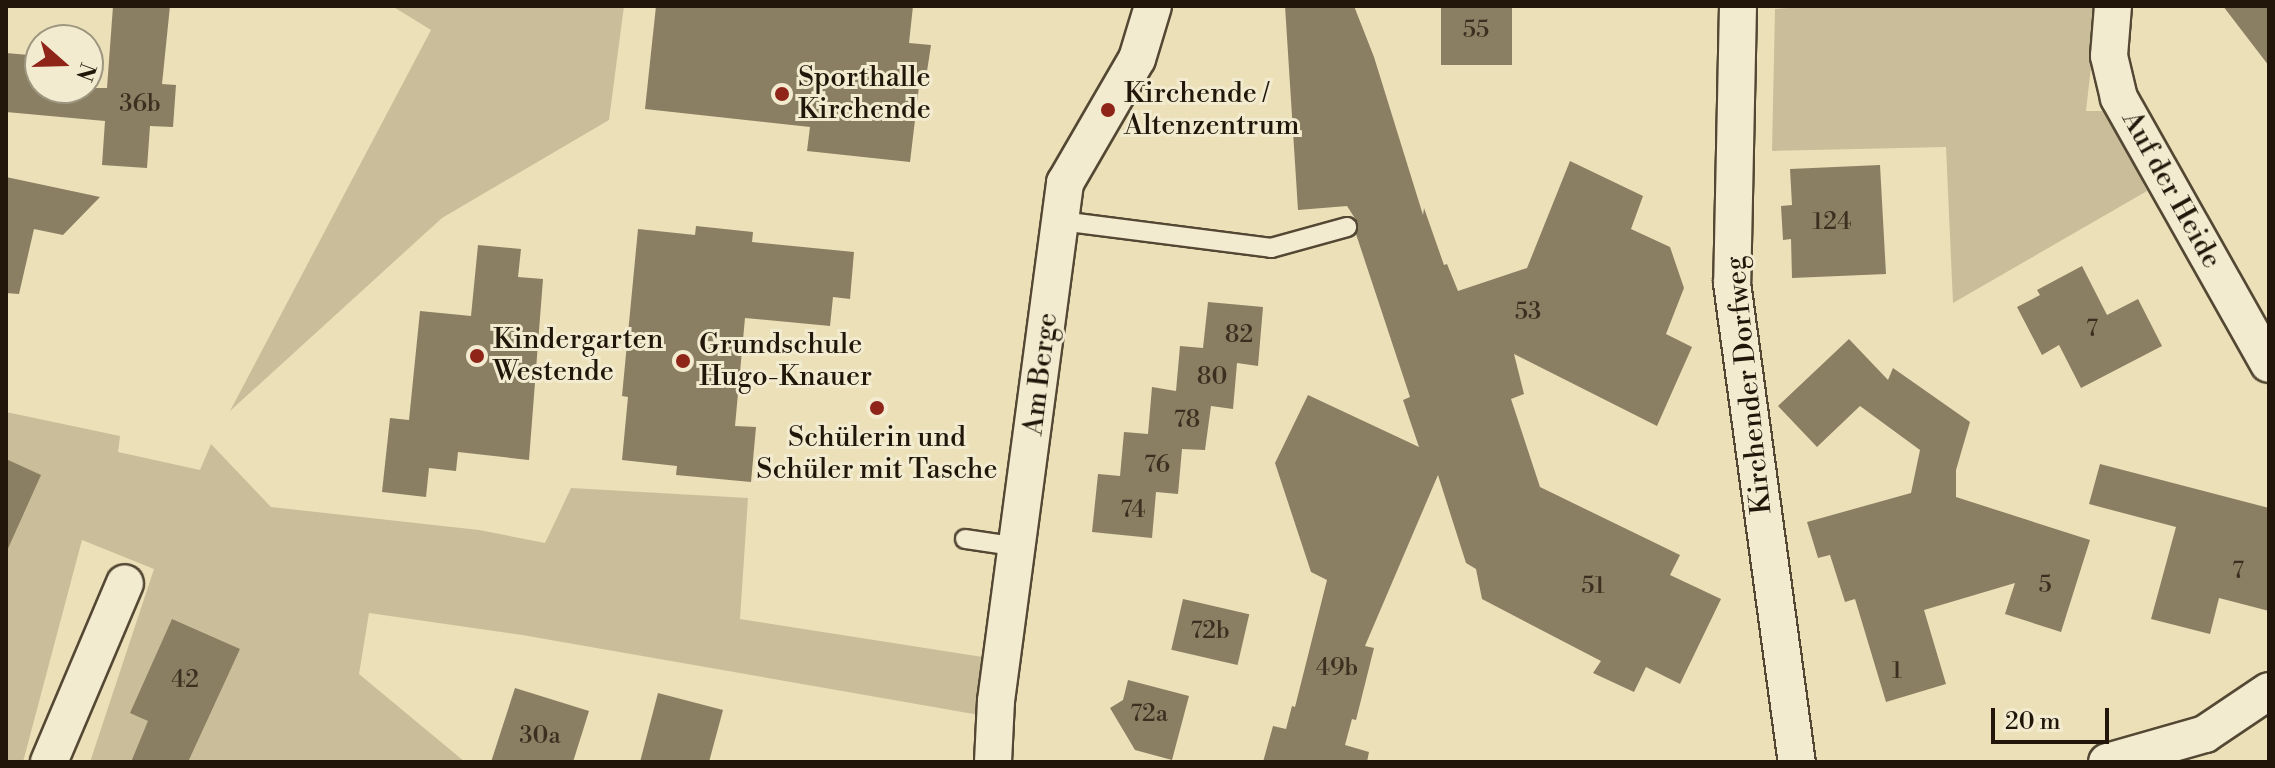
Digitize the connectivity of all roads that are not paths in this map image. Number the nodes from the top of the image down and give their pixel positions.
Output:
1 (1153, 6) edge
2 (1738, 6) edge
3 (2113, 6) edge
4 (1061, 221) junction
5 (1347, 227) dead end
6 (2269, 364) edge
7 (965, 539) dead end
8 (1019, 547) junction
9 (125, 583) dead end
10 (2269, 691) edge
11 (49, 762) edge
12 (993, 762) edge
13 (1806, 762) edge
14 (2107, 762) edge

1 - 4 street, Am Berge
2 - 13 street, Kirchender Dorfweg
3 - 6 street, Auf der Heide
4 - 5 lane
4 - 8 street, Am Berge
7 - 8 lane
8 - 12 street, Am Berge
9 - 11 street
10 - 14 street

